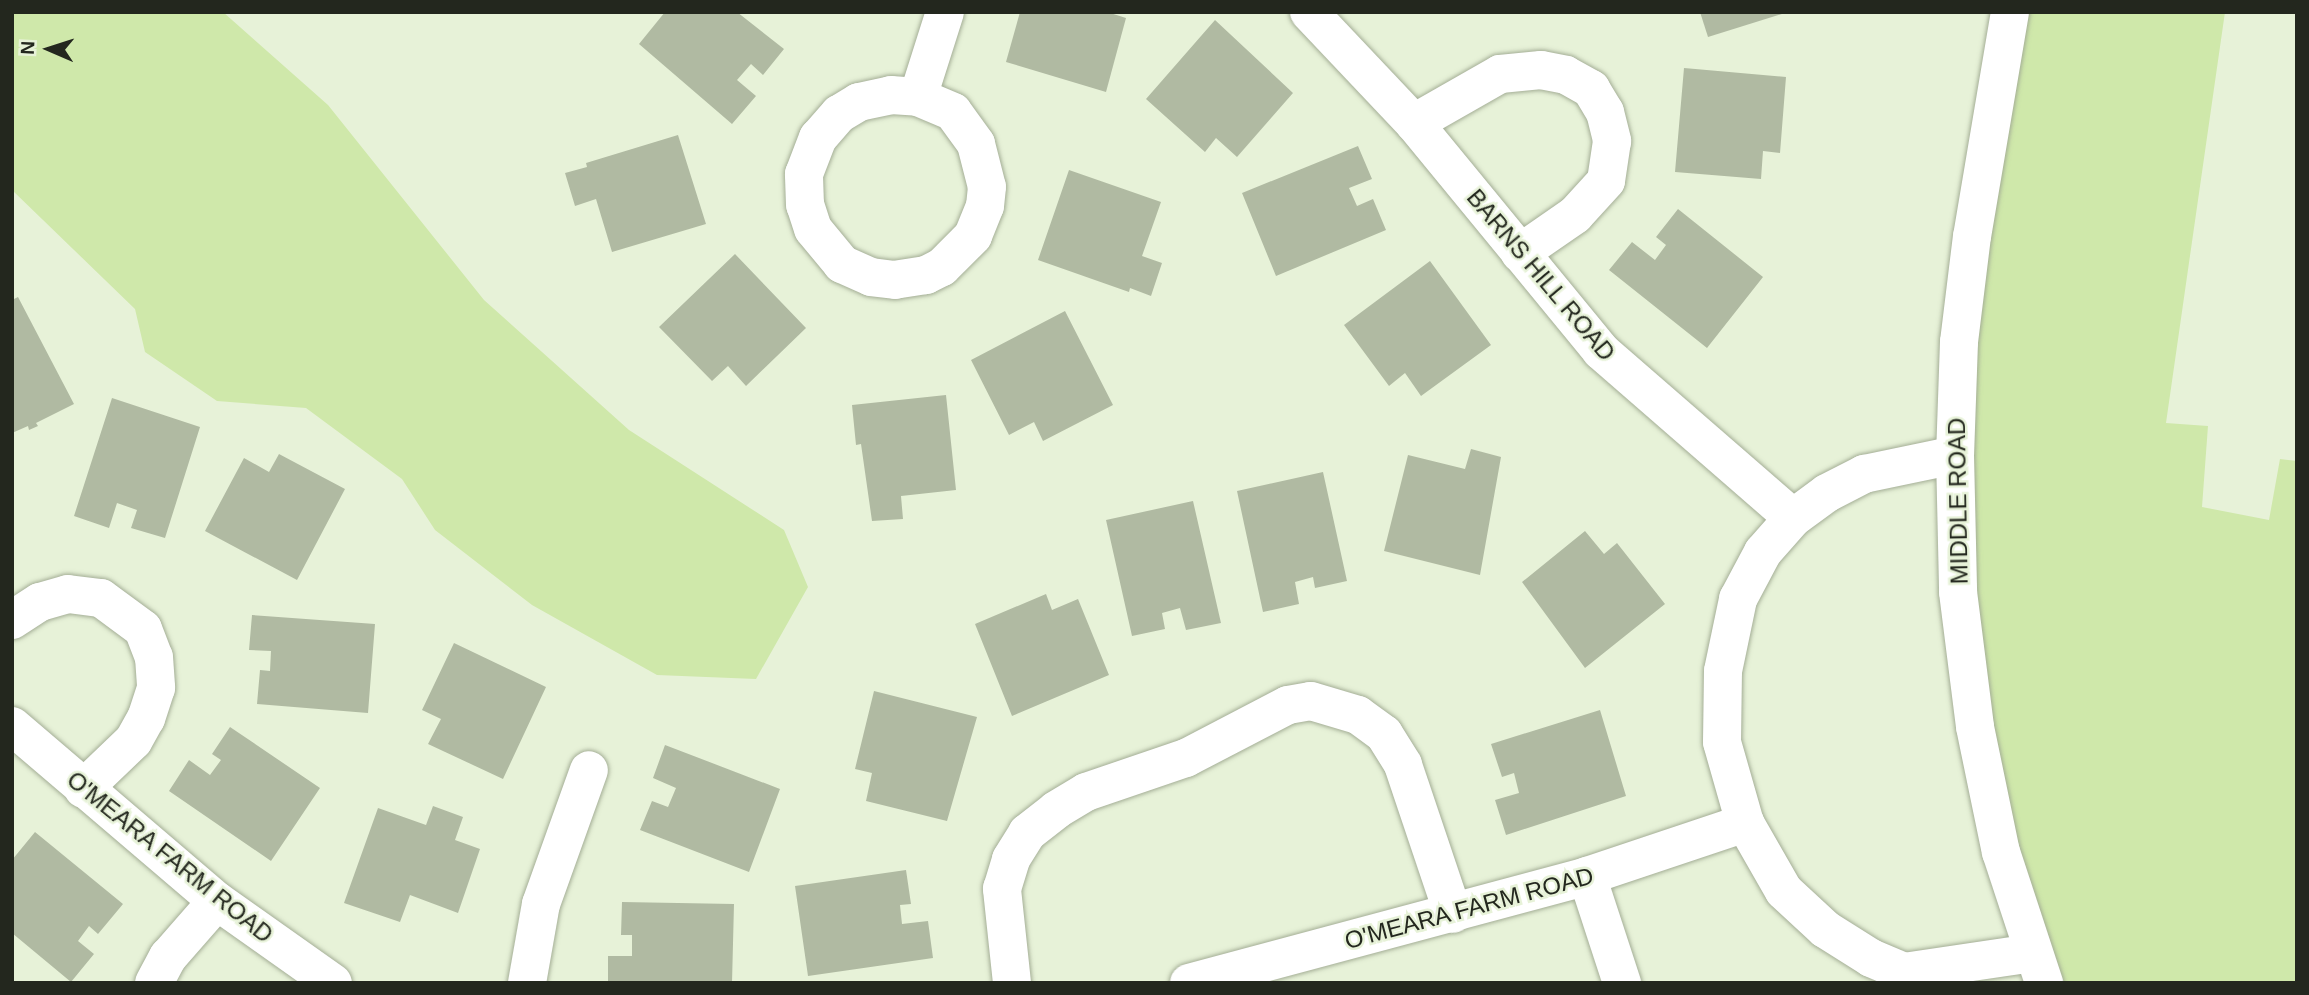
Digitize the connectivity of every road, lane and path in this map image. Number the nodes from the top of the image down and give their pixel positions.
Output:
1 (945, 12) edge
2 (1309, 12) edge
3 (2010, 12) edge
4 (918, 97) junction
5 (1414, 123) junction
6 (1520, 253) junction
7 (1955, 456) junction
8 (1793, 518) junction
9 (12, 620) edge
10 (12, 726) edge
11 (589, 770) dead end
12 (83, 789) junction
13 (1745, 823) junction
14 (1587, 876) junction
15 (216, 901) junction
16 (1453, 914) junction
17 (2038, 968) edge
18 (154, 983) edge
19 (333, 983) edge
20 (527, 983) edge
21 (1012, 983) edge
22 (1189, 983) edge
23 (1622, 983) edge

1 - 4 street
2 - 5 street, BARNS HILL ROAD
3 - 7 street, MIDDLE ROAD
4 - 4 street
5 - 6 street, BARNS HILL ROAD
5 - 6 street
6 - 8 street, BARNS HILL ROAD
7 - 8 street
7 - 17 street, MIDDLE ROAD
8 - 13 street
9 - 12 street
10 - 12 street, O'MEARA FARM ROAD
11 - 20 street
12 - 15 street, O'MEARA FARM ROAD
13 - 14 street, O'MEARA FARM ROAD
13 - 17 street
14 - 16 street, O'MEARA FARM ROAD
14 - 23 street
15 - 18 street
15 - 19 street, O'MEARA FARM ROAD
16 - 21 street
16 - 22 street, O'MEARA FARM ROAD

